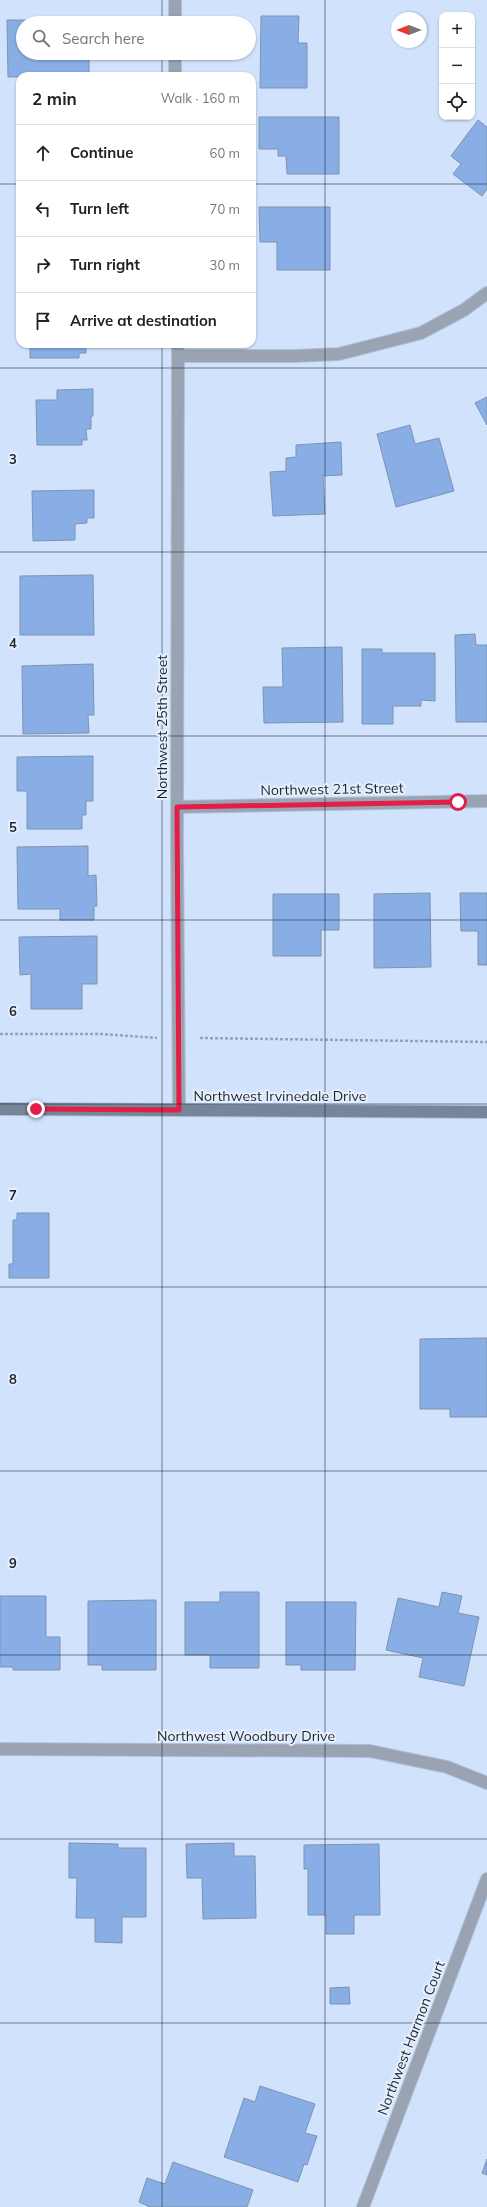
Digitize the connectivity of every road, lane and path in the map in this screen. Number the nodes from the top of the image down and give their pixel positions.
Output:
1 (175, 0) edge
2 (175, 16) edge
3 (175, 60) edge
4 (175, 72) edge
5 (487, 293) edge
6 (178, 350) edge
7 (487, 801) edge
8 (177, 807) junction
9 (0, 1034) edge
10 (157, 1038) dead end
11 (208, 1038) dead end
12 (487, 1042) edge
13 (0, 1109) edge
14 (179, 1110) junction
15 (487, 1112) edge
16 (0, 1749) edge
17 (487, 1783) edge
18 (487, 1879) edge
19 (363, 2207) edge

1 - 2 street
3 - 4 street
5 - 6 street
6 - 8 street, Northwest 25th Street
7 - 8 street, Northwest 21st Street
8 - 14 street, Northwest 25th Street
9 - 10 path
11 - 12 path
13 - 14 main road, Northwest Irvinedale Drive
14 - 15 main road, Northwest Irvinedale Drive
16 - 17 street, Northwest Woodbury Drive
18 - 19 street, Northwest Harmon Court

